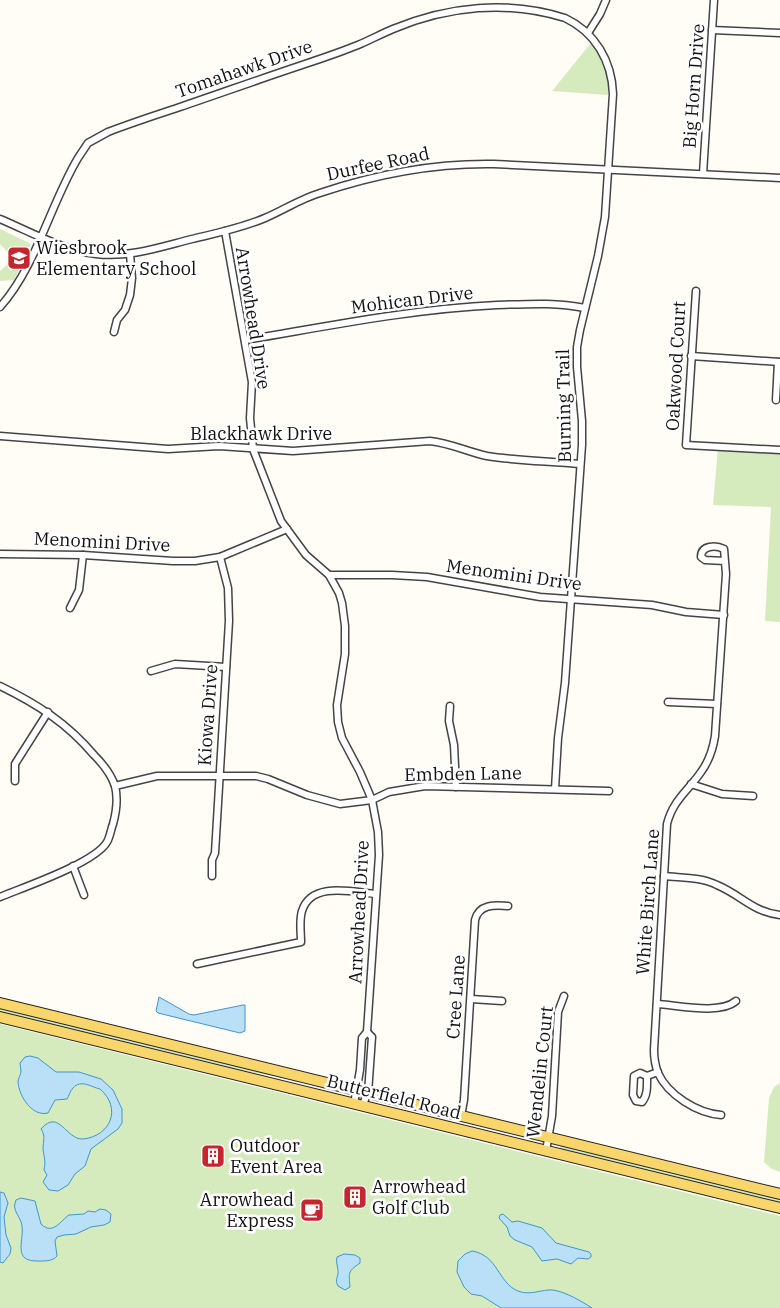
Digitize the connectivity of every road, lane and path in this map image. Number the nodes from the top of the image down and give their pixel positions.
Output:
1 (606, 0) edge
2 (714, 0) edge
3 (712, 30) junction
4 (588, 33) junction
5 (780, 33) edge
6 (609, 170) junction
7 (703, 174) junction
8 (780, 178) edge
9 (0, 219) edge
10 (225, 231) junction
11 (40, 236) junction
12 (130, 254) junction
13 (696, 291) dead end
14 (0, 307) edge
15 (585, 308) junction
16 (114, 332) dead end
17 (244, 340) junction
18 (691, 356) junction
19 (779, 362) edge
20 (776, 400) dead end
21 (0, 436) edge
22 (253, 449) junction
23 (780, 450) edge
24 (580, 464) junction
25 (286, 529) junction
26 (0, 554) edge
27 (83, 555) junction
28 (220, 558) junction
29 (725, 561) junction
30 (329, 575) junction
31 (571, 600) junction
32 (70, 608) dead end
33 (724, 615) junction
34 (226, 667) junction
35 (151, 671) dead end
36 (0, 686) edge
37 (668, 702) dead end
38 (717, 704) junction
39 (450, 706) dead end
40 (48, 712) junction
41 (220, 775) junction
42 (14, 781) dead end
43 (691, 784) junction
44 (114, 786) junction
45 (456, 787) junction
46 (555, 789) junction
47 (610, 791) dead end
48 (753, 796) dead end
49 (372, 800) junction
50 (73, 866) junction
51 (212, 876) dead end
52 (664, 876) junction
53 (376, 894) junction
54 (84, 895) dead end
55 (0, 897) edge
56 (508, 906) dead end
57 (780, 915) edge
58 (197, 964) dead end
59 (564, 996) dead end
60 (470, 999) junction
61 (502, 1001) dead end
62 (736, 1001) dead end
63 (0, 1003) edge
64 (657, 1004) junction
65 (0, 1017) edge
66 (367, 1032) junction
67 (658, 1072) junction
68 (647, 1076) dead end
69 (356, 1090) junction
70 (368, 1093) junction
71 (358, 1105) junction
72 (721, 1115) dead end
73 (461, 1116) junction
74 (550, 1137) junction
75 (546, 1151) junction
76 (780, 1194) edge
77 (780, 1208) edge

1 - 4 street
2 - 3 street, Big Horn Drive
3 - 5 street
3 - 7 street, Big Horn Drive
4 - 6 street, Burning Trail
4 - 11 street, Tomahawk Drive
6 - 7 street, Durfee Road
6 - 10 street, Durfee Road
6 - 15 street, Burning Trail
7 - 8 street, Durfee Road
9 - 11 street, Durfee Road
10 - 12 street, Durfee Road
10 - 17 street, Arrowhead Drive
11 - 12 street, Durfee Road
11 - 14 street, Tomahawk Drive
12 - 16 street
13 - 18 street, Oakwood Court
15 - 17 street, Mohican Drive
15 - 24 street, Burning Trail
17 - 22 street, Arrowhead Drive
18 - 19 street
18 - 23 street, Oakwood Court
19 - 20 street
21 - 22 street, Blackhawk Drive
22 - 24 street, Blackhawk Drive
22 - 25 street, Arrowhead Drive
24 - 31 street, Burning Trail
25 - 28 street, Menomini Drive
25 - 30 street, Arrowhead Drive
26 - 27 street, Menomini Drive
27 - 28 street, Menomini Drive
27 - 32 street
28 - 34 street, Kiowa Drive
29 - 29 street, White Birch Lane
29 - 33 street, White Birch Lane
30 - 31 street, Menomini Drive
30 - 49 street, Arrowhead Drive
31 - 33 street, Menomini Drive
31 - 46 street, Burning Trail
33 - 38 street, White Birch Lane
34 - 35 street
34 - 41 street, Kiowa Drive
36 - 40 street
37 - 38 street
38 - 43 street, White Birch Lane
39 - 45 street
40 - 42 street
40 - 44 street
41 - 44 street, Embden Lane
41 - 49 street, Embden Lane
41 - 51 street, Kiowa Drive
43 - 48 street
43 - 52 street, White Birch Lane
44 - 50 street
45 - 46 street, Embden Lane
45 - 49 street, Embden Lane
46 - 47 street, Embden Lane
49 - 53 street, Arrowhead Drive
50 - 54 street
50 - 55 street
52 - 57 street
52 - 64 street, White Birch Lane
53 - 58 street
53 - 66 street, Arrowhead Drive
56 - 60 street, Cree Lane
59 - 74 street, Wendelin Court
60 - 61 street
60 - 73 street, Cree Lane
62 - 64 street
63 - 69 main road, Butterfield Road
64 - 67 street, White Birch Lane
65 - 71 main road, Butterfield Road
66 - 69 street, Arrowhead Drive
66 - 70 street, Arrowhead Drive
67 - 68 street
67 - 72 street, White Birch Lane
69 - 70 main road, Butterfield Road
69 - 71 street, Arrowhead Drive
70 - 71 street, Arrowhead Drive
70 - 73 main road, Butterfield Road
71 - 75 main road, Butterfield Road
73 - 74 main road, Butterfield Road
74 - 75 street, Wendelin Court
74 - 76 main road, Butterfield Road
75 - 77 main road, Butterfield Road

